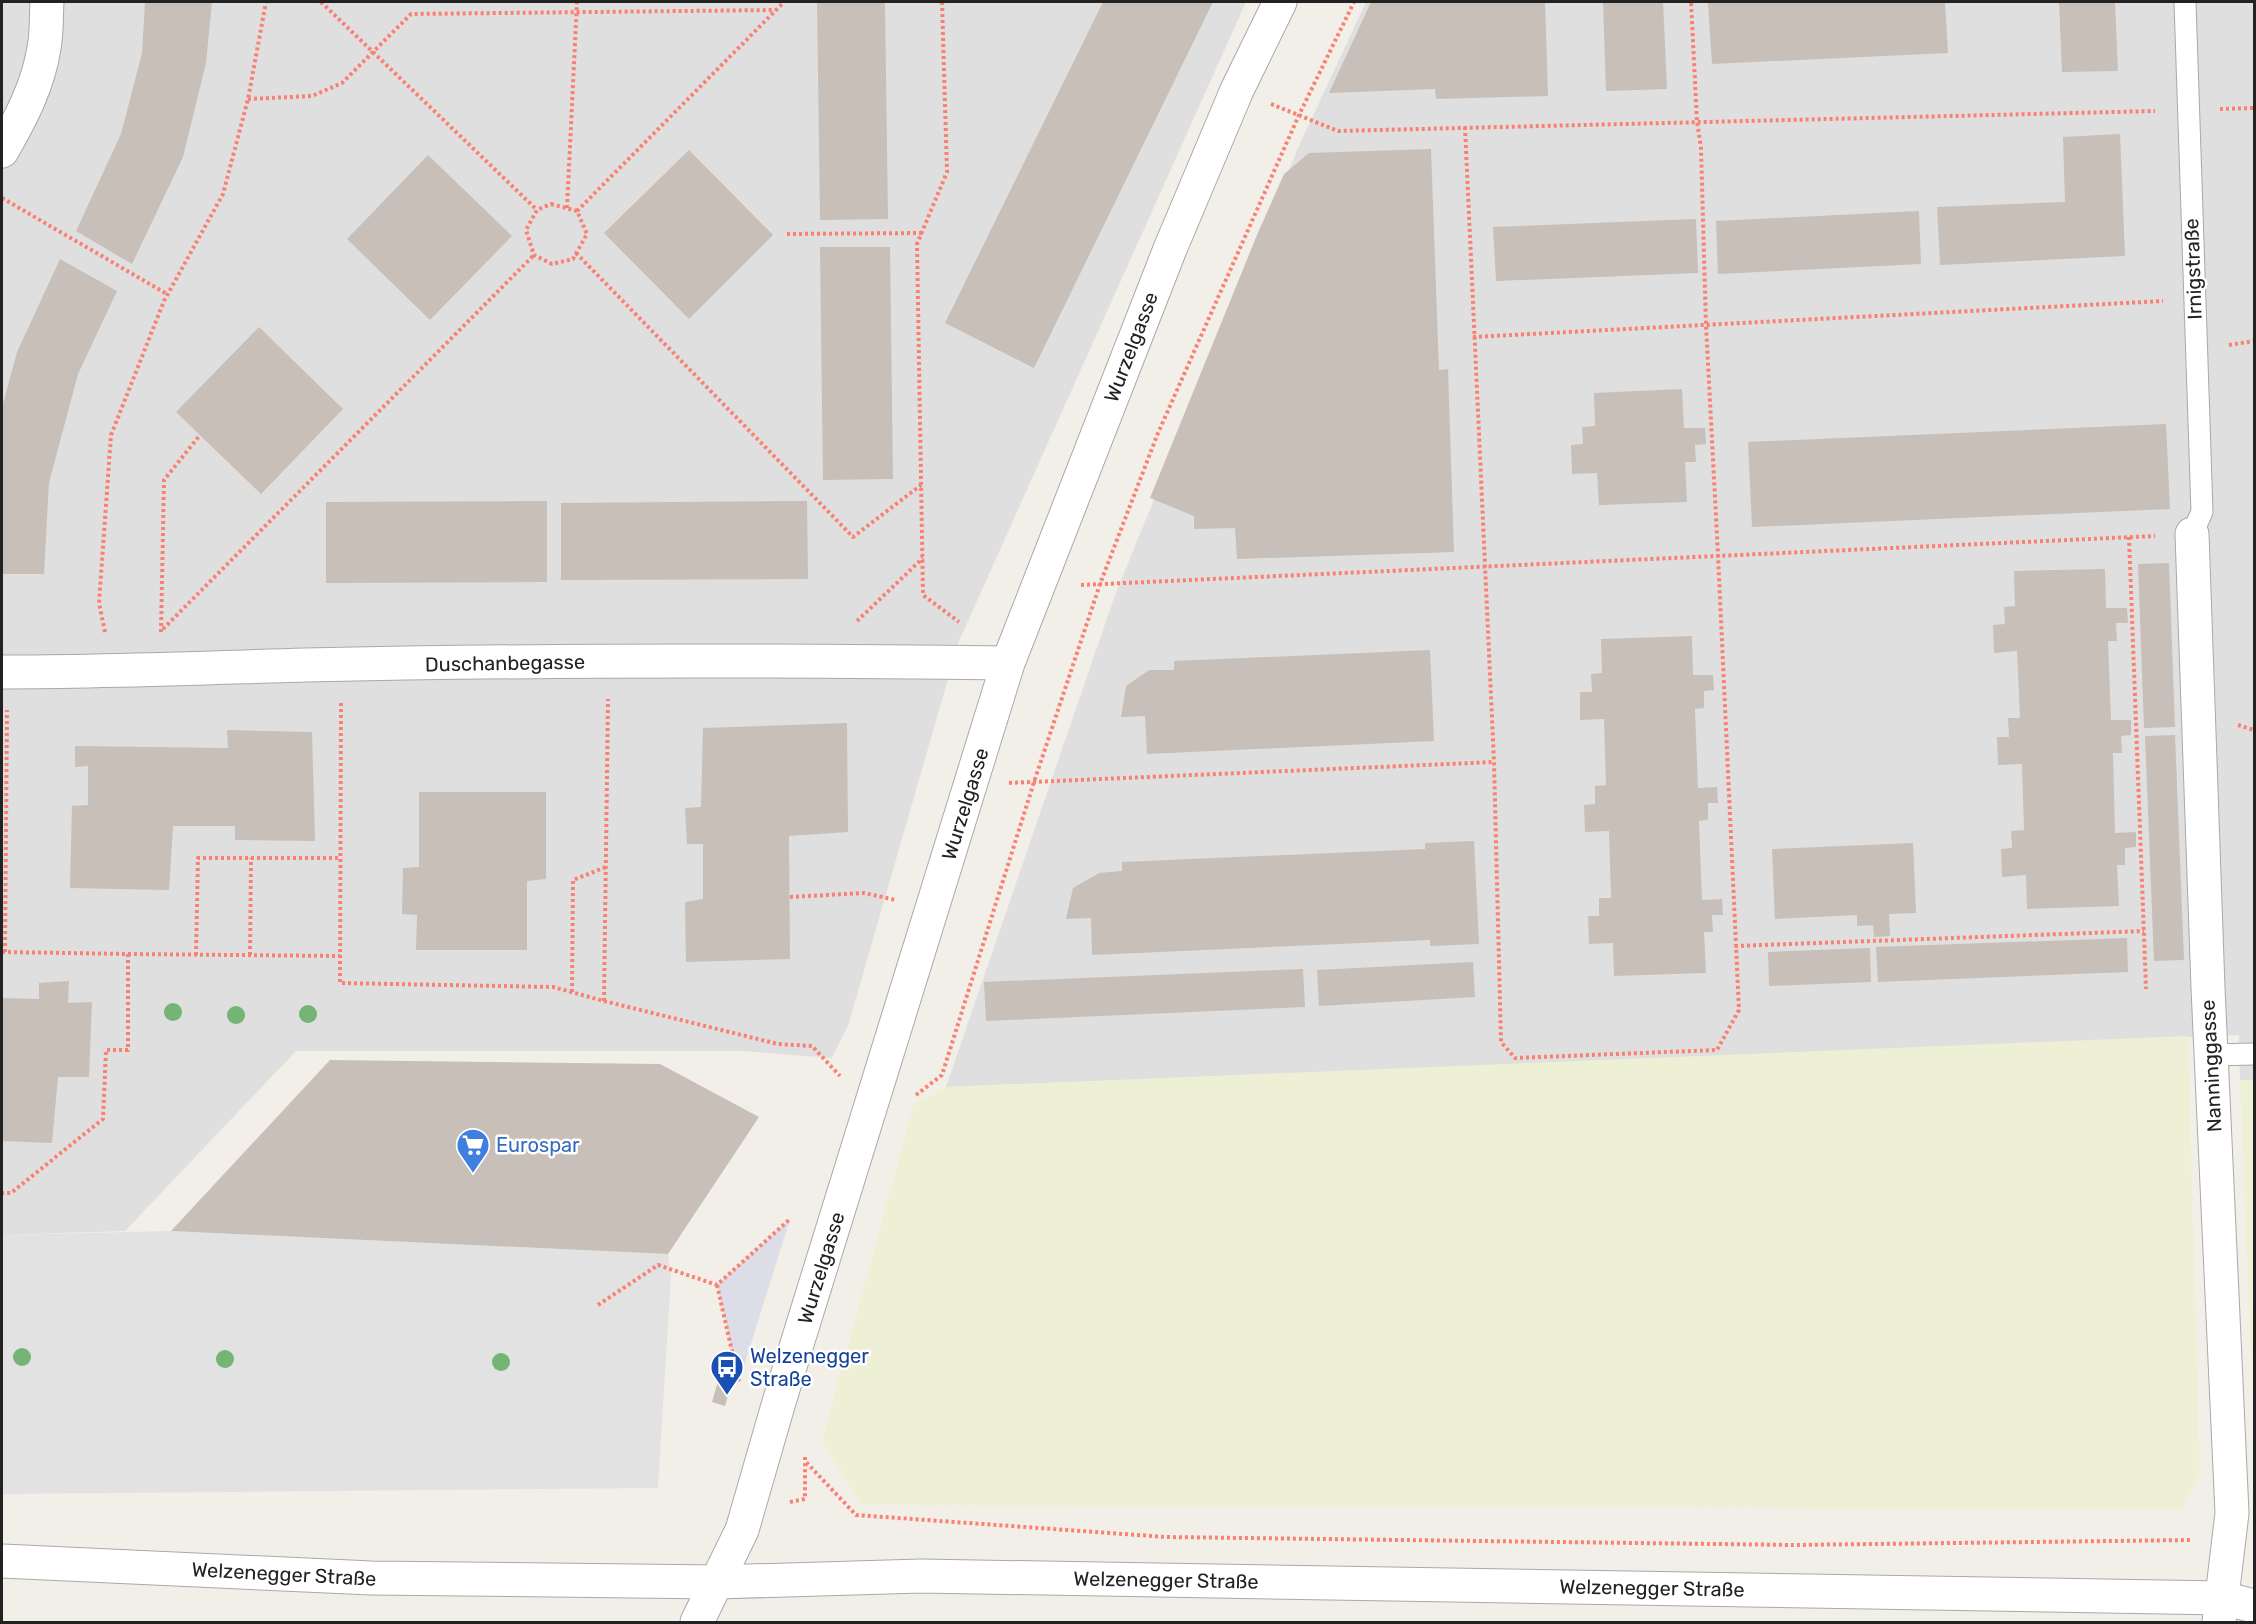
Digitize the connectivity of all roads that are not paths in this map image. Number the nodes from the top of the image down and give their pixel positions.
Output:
1 (47, 2) edge
2 (1280, 2) edge
3 (2185, 2) edge
4 (2, 151) edge
5 (2192, 534) joint
6 (1008, 663) junction
7 (4, 672) edge
8 (2254, 1054) edge
9 (2211, 1055) junction
10 (2, 1561) edge
11 (717, 1582) junction
12 (2254, 1583) edge
13 (2254, 1606) edge
14 (2221, 1610) edge
15 (697, 1623) edge

1 - 4 street
2 - 6 street, Wurzelgasse
3 - 5 lane, Irnigstraße
5 - 9 street, Nanninggasse
6 - 7 street, Duschanbegasse
6 - 11 street, Wurzelgasse
8 - 9 lane
9 - 14 street, Nanninggasse
10 - 11 street, Welzenegger Straße
11 - 14 street, Welzenegger Straße
11 - 15 street, Wurzelgasse
12 - 14 street, Welzenegger Straße
13 - 14 street, Welzenegger Straße

